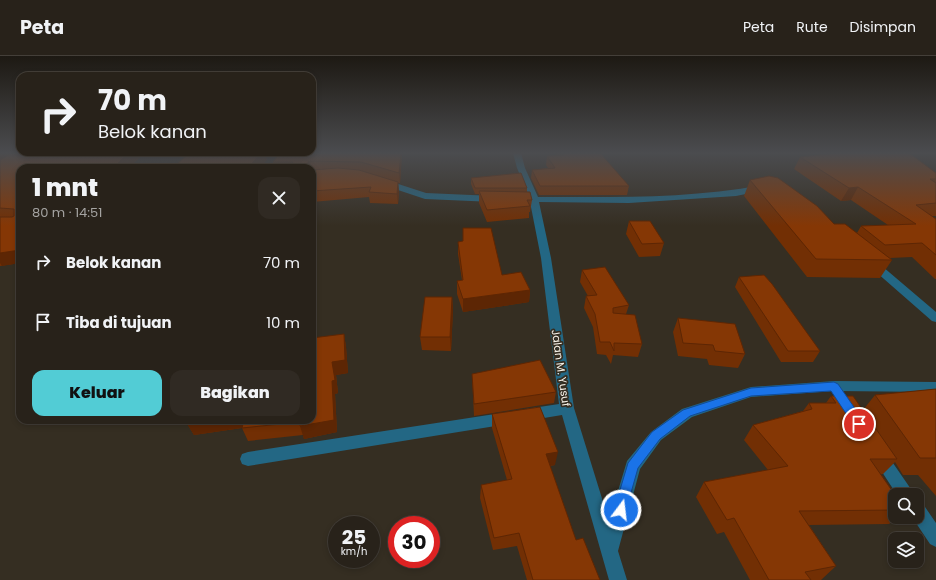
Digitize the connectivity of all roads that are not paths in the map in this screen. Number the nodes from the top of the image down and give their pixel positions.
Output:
1 (525, 177) edge
2 (375, 180) edge
3 (773, 191) edge
4 (534, 198) junction
5 (864, 256) edge
6 (936, 318) edge
7 (834, 386) junction
8 (936, 386) edge
9 (842, 399) edge
10 (567, 408) junction
11 (871, 442) edge
12 (248, 459) dead end
13 (902, 488) edge
14 (924, 520) edge
15 (936, 538) edge
16 (609, 554) junction
17 (618, 580) edge

1 - 4 street, Jalan M. Yusuf
2 - 4 street
3 - 4 street
4 - 10 street, Jalan M. Yusuf
5 - 6 street
7 - 8 street
7 - 9 street
7 - 16 street
10 - 12 street
10 - 16 street, Jalan M. Yusuf
11 - 13 street
14 - 15 street
16 - 17 street, Jalan M. Yusuf

